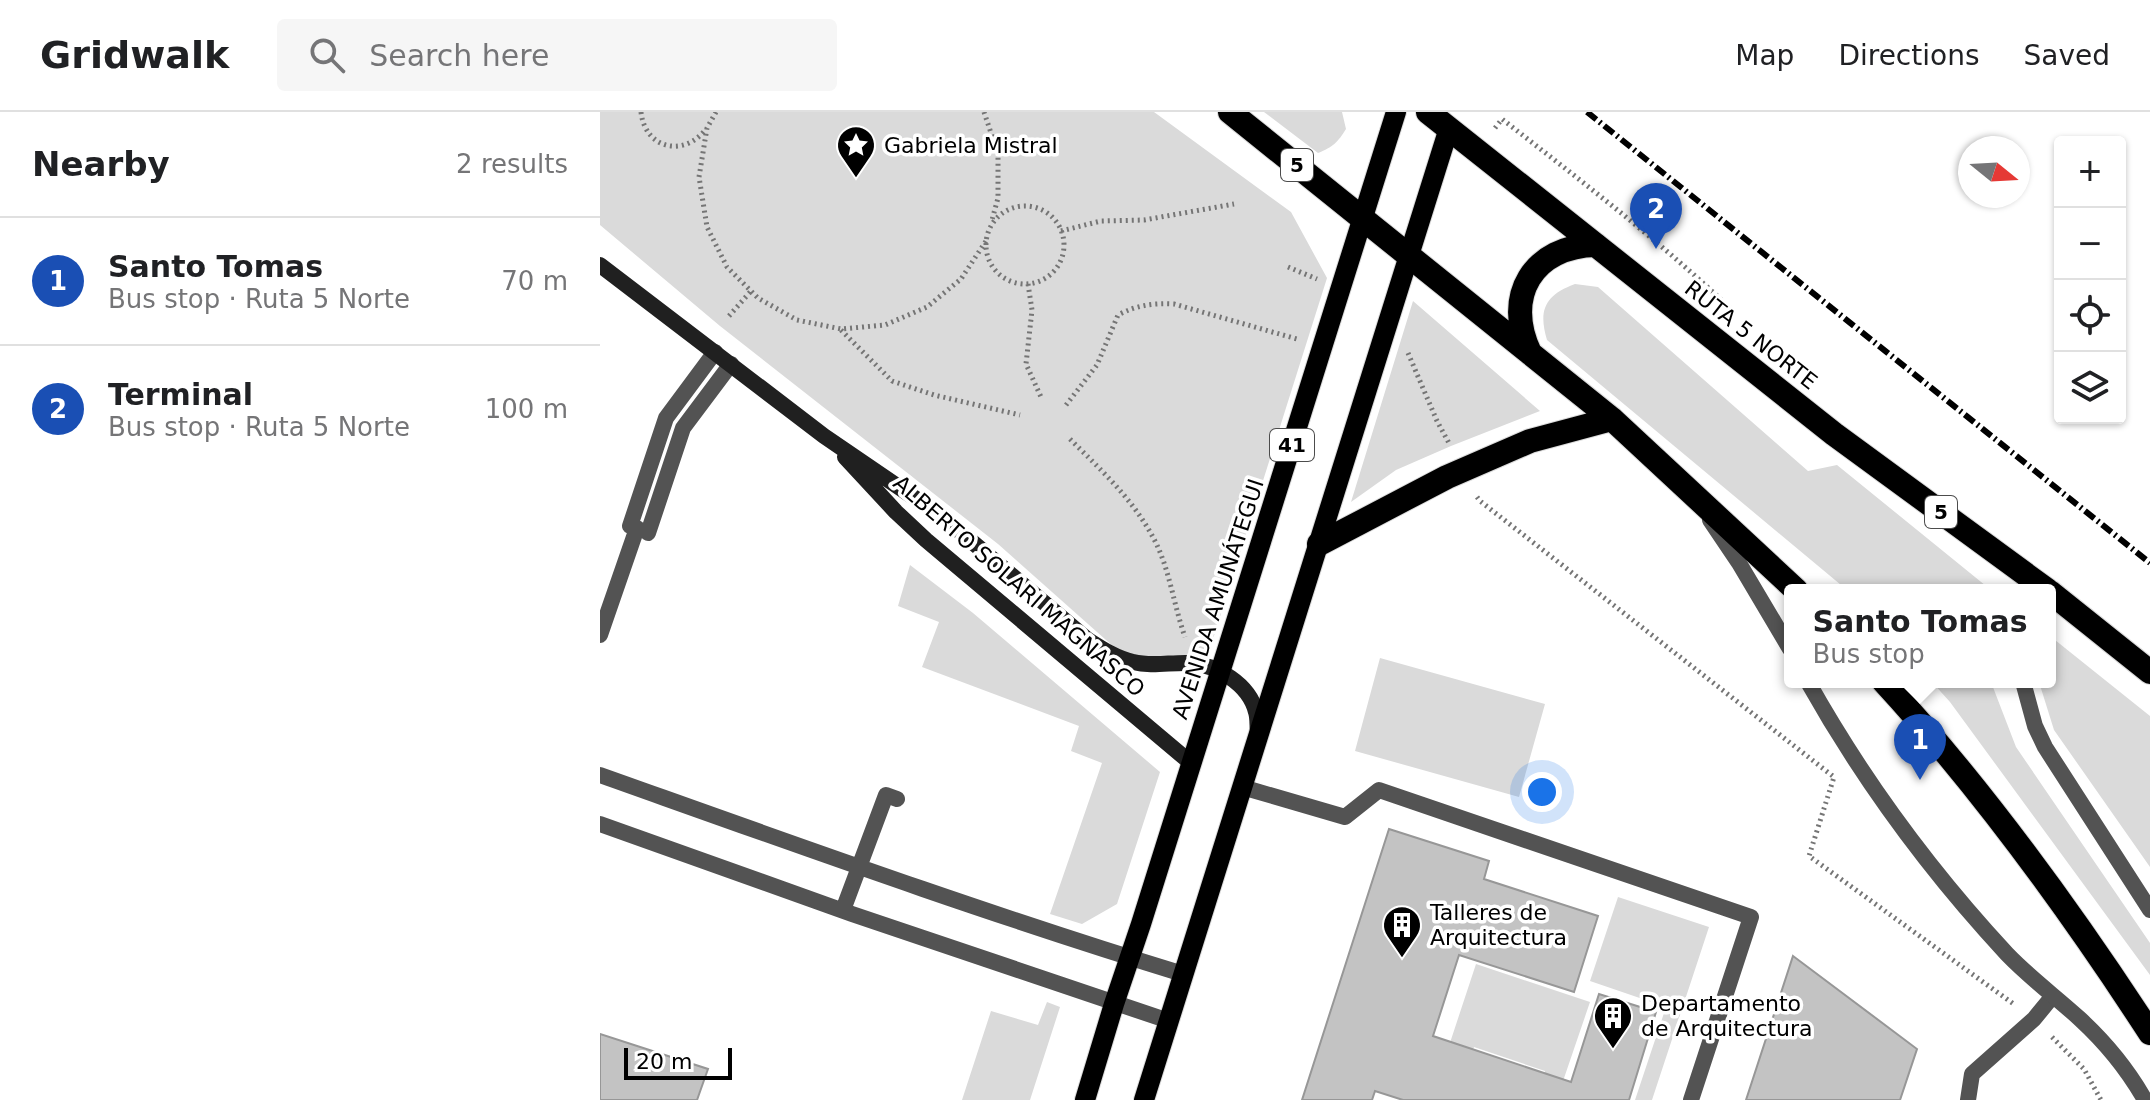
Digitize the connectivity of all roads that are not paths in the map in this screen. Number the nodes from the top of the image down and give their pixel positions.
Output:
1 (1230, 112) edge
2 (1396, 112) edge
3 (1428, 112) edge
4 (1449, 128) junction
5 (1363, 219) junction
6 (1596, 245) junction
7 (1409, 255) junction
8 (600, 265) edge
9 (715, 352) junction
10 (1530, 353) junction
11 (731, 364) junction
12 (1612, 419) junction
13 (824, 436) junction
14 (1689, 489) junction
15 (638, 529) junction
16 (1319, 544) junction
17 (2025, 582) edge
18 (1790, 584) edge
19 (2056, 597) edge
20 (600, 635) edge
21 (1784, 639) edge
22 (1220, 670) junction
23 (2150, 672) edge
24 (1812, 688) edge
25 (1889, 688) edge
26 (2025, 688) edge
27 (1258, 737) junction
28 (1191, 763) junction
29 (600, 775) edge
30 (1242, 787) junction
31 (897, 799) dead end
32 (600, 824) edge
33 (859, 867) junction
34 (843, 910) junction
35 (2150, 910) edge
36 (1130, 958) junction
37 (1183, 974) junction
38 (2052, 997) junction
39 (1114, 1004) junction
40 (1169, 1021) junction
41 (2150, 1033) edge
42 (1085, 1100) edge
43 (1144, 1100) edge
44 (1691, 1100) edge
45 (1968, 1100) edge
46 (2145, 1100) edge

1 - 5 highway, 5
2 - 5 main road, AVENIDA AMUNÁTEGUI / 41
3 - 4 highway, RUTA 5 NORTE / 5
4 - 6 highway, RUTA 5 NORTE / 5
4 - 7 main road, 41
5 - 7 highway, 5
5 - 22 main road, AVENIDA AMUNÁTEGUI / 41
6 - 10 highway
6 - 17 highway, RUTA 5 NORTE / 5
7 - 10 highway, 5
7 - 16 main road, 41
8 - 9 street, ALBERTO SOLARI MAGNASCO
9 - 11 street, ALBERTO SOLARI MAGNASCO
9 - 15 street
10 - 12 highway, 5
11 - 13 street, ALBERTO SOLARI MAGNASCO
11 - 15 street
12 - 14 highway, 5
12 - 16 highway
13 - 22 street, ALBERTO SOLARI MAGNASCO
13 - 28 street, ALBERTO SOLARI MAGNASCO
14 - 18 highway, 5
14 - 21 street
15 - 20 street
16 - 27 main road, 41
19 - 23 highway, RUTA 5 NORTE / 5
22 - 27 street
22 - 28 main road, AVENIDA AMUNÁTEGUI / 41
24 - 38 street
25 - 41 highway
26 - 35 street
27 - 30 main road, 41
28 - 36 main road, AVENIDA AMUNÁTEGUI / 41
29 - 33 street
30 - 37 main road, 41
30 - 44 street
31 - 33 street
32 - 34 street
33 - 34 street
33 - 36 street
34 - 39 street
36 - 37 street
36 - 39 main road, AVENIDA AMUNÁTEGUI / 41
37 - 40 main road, 41
38 - 45 street
38 - 46 street
39 - 40 street
39 - 42 main road, AVENIDA AMUNÁTEGUI / 41
40 - 43 main road, 41

